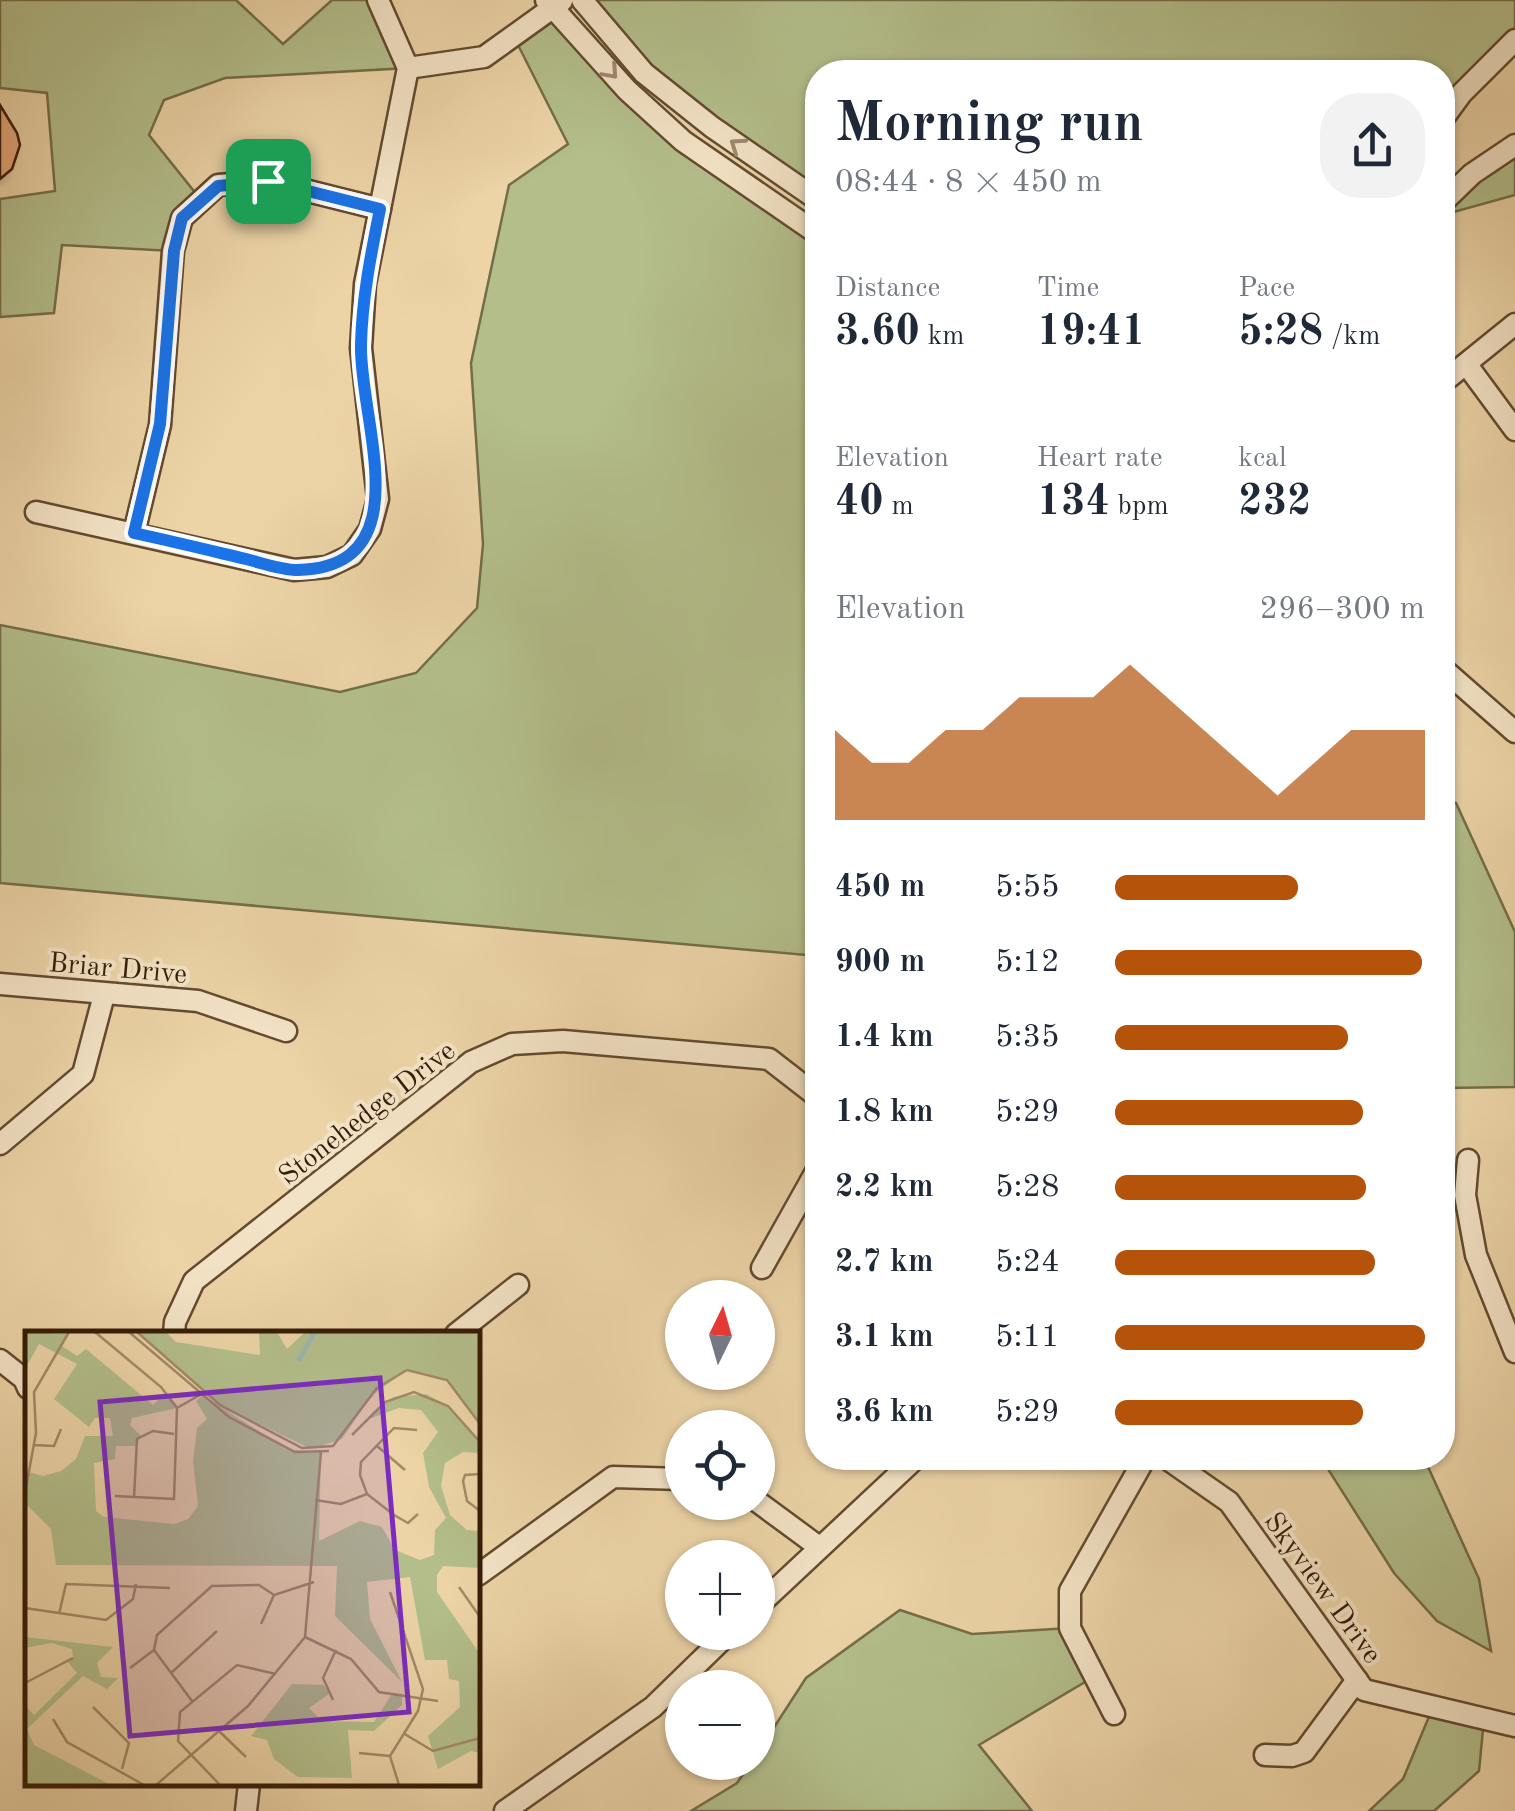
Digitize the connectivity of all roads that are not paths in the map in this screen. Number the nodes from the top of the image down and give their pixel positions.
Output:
1 (378, 0) edge
2 (582, 0) edge
3 (554, 3) edge
4 (1515, 40) edge
5 (408, 68) junction
6 (1455, 102) edge
7 (1515, 145) edge
8 (1455, 190) edge
9 (805, 191) edge
10 (380, 209) junction
11 (805, 225) edge
12 (1515, 324) edge
13 (1467, 365) junction
14 (1455, 374) edge
15 (1515, 430) edge
16 (36, 512) dead end
17 (134, 533) junction
18 (1455, 679) edge
19 (1515, 732) edge
20 (0, 984) edge
21 (104, 995) junction
22 (286, 1031) dead end
23 (805, 1086) edge
24 (0, 1144) edge
25 (1468, 1160) dead end
26 (805, 1191) edge
27 (762, 1268) dead end
28 (518, 1285) dead end
29 (174, 1331) edge
30 (460, 1331) edge
31 (1515, 1352) edge
32 (0, 1360) edge
33 (25, 1381) edge
34 (903, 1470) edge
35 (1138, 1470) edge
36 (1183, 1470) edge
37 (665, 1479) edge
38 (775, 1515) edge
39 (819, 1547) junction
40 (480, 1574) edge
41 (775, 1590) edge
42 (711, 1650) edge
43 (1357, 1680) junction
44 (1114, 1714) dead end
45 (1515, 1726) edge
46 (1264, 1755) dead end
47 (249, 1786) edge
48 (246, 1811) edge
49 (505, 1811) edge

1 - 5 street
9 -> 2 street
3 - 5 street
3 -> 11 street
4 - 6 street
5 - 10 street
7 - 8 street
10 - 17 street
10 - 17 street
12 - 13 street
13 - 14 street
13 - 15 street
16 - 17 street
18 - 19 street
20 - 21 street, Briar Drive
21 - 22 street, Briar Drive
21 - 24 street
23 - 29 street, Stonehedge Drive
25 - 31 street
26 - 27 street
28 - 30 street
32 - 33 street
34 - 39 street
35 - 44 street
36 - 43 street, Skyview Drive
37 - 40 street
38 - 39 street
39 - 41 street
42 - 49 street
43 - 45 street, Skyview Drive
43 - 46 street
47 - 48 street

